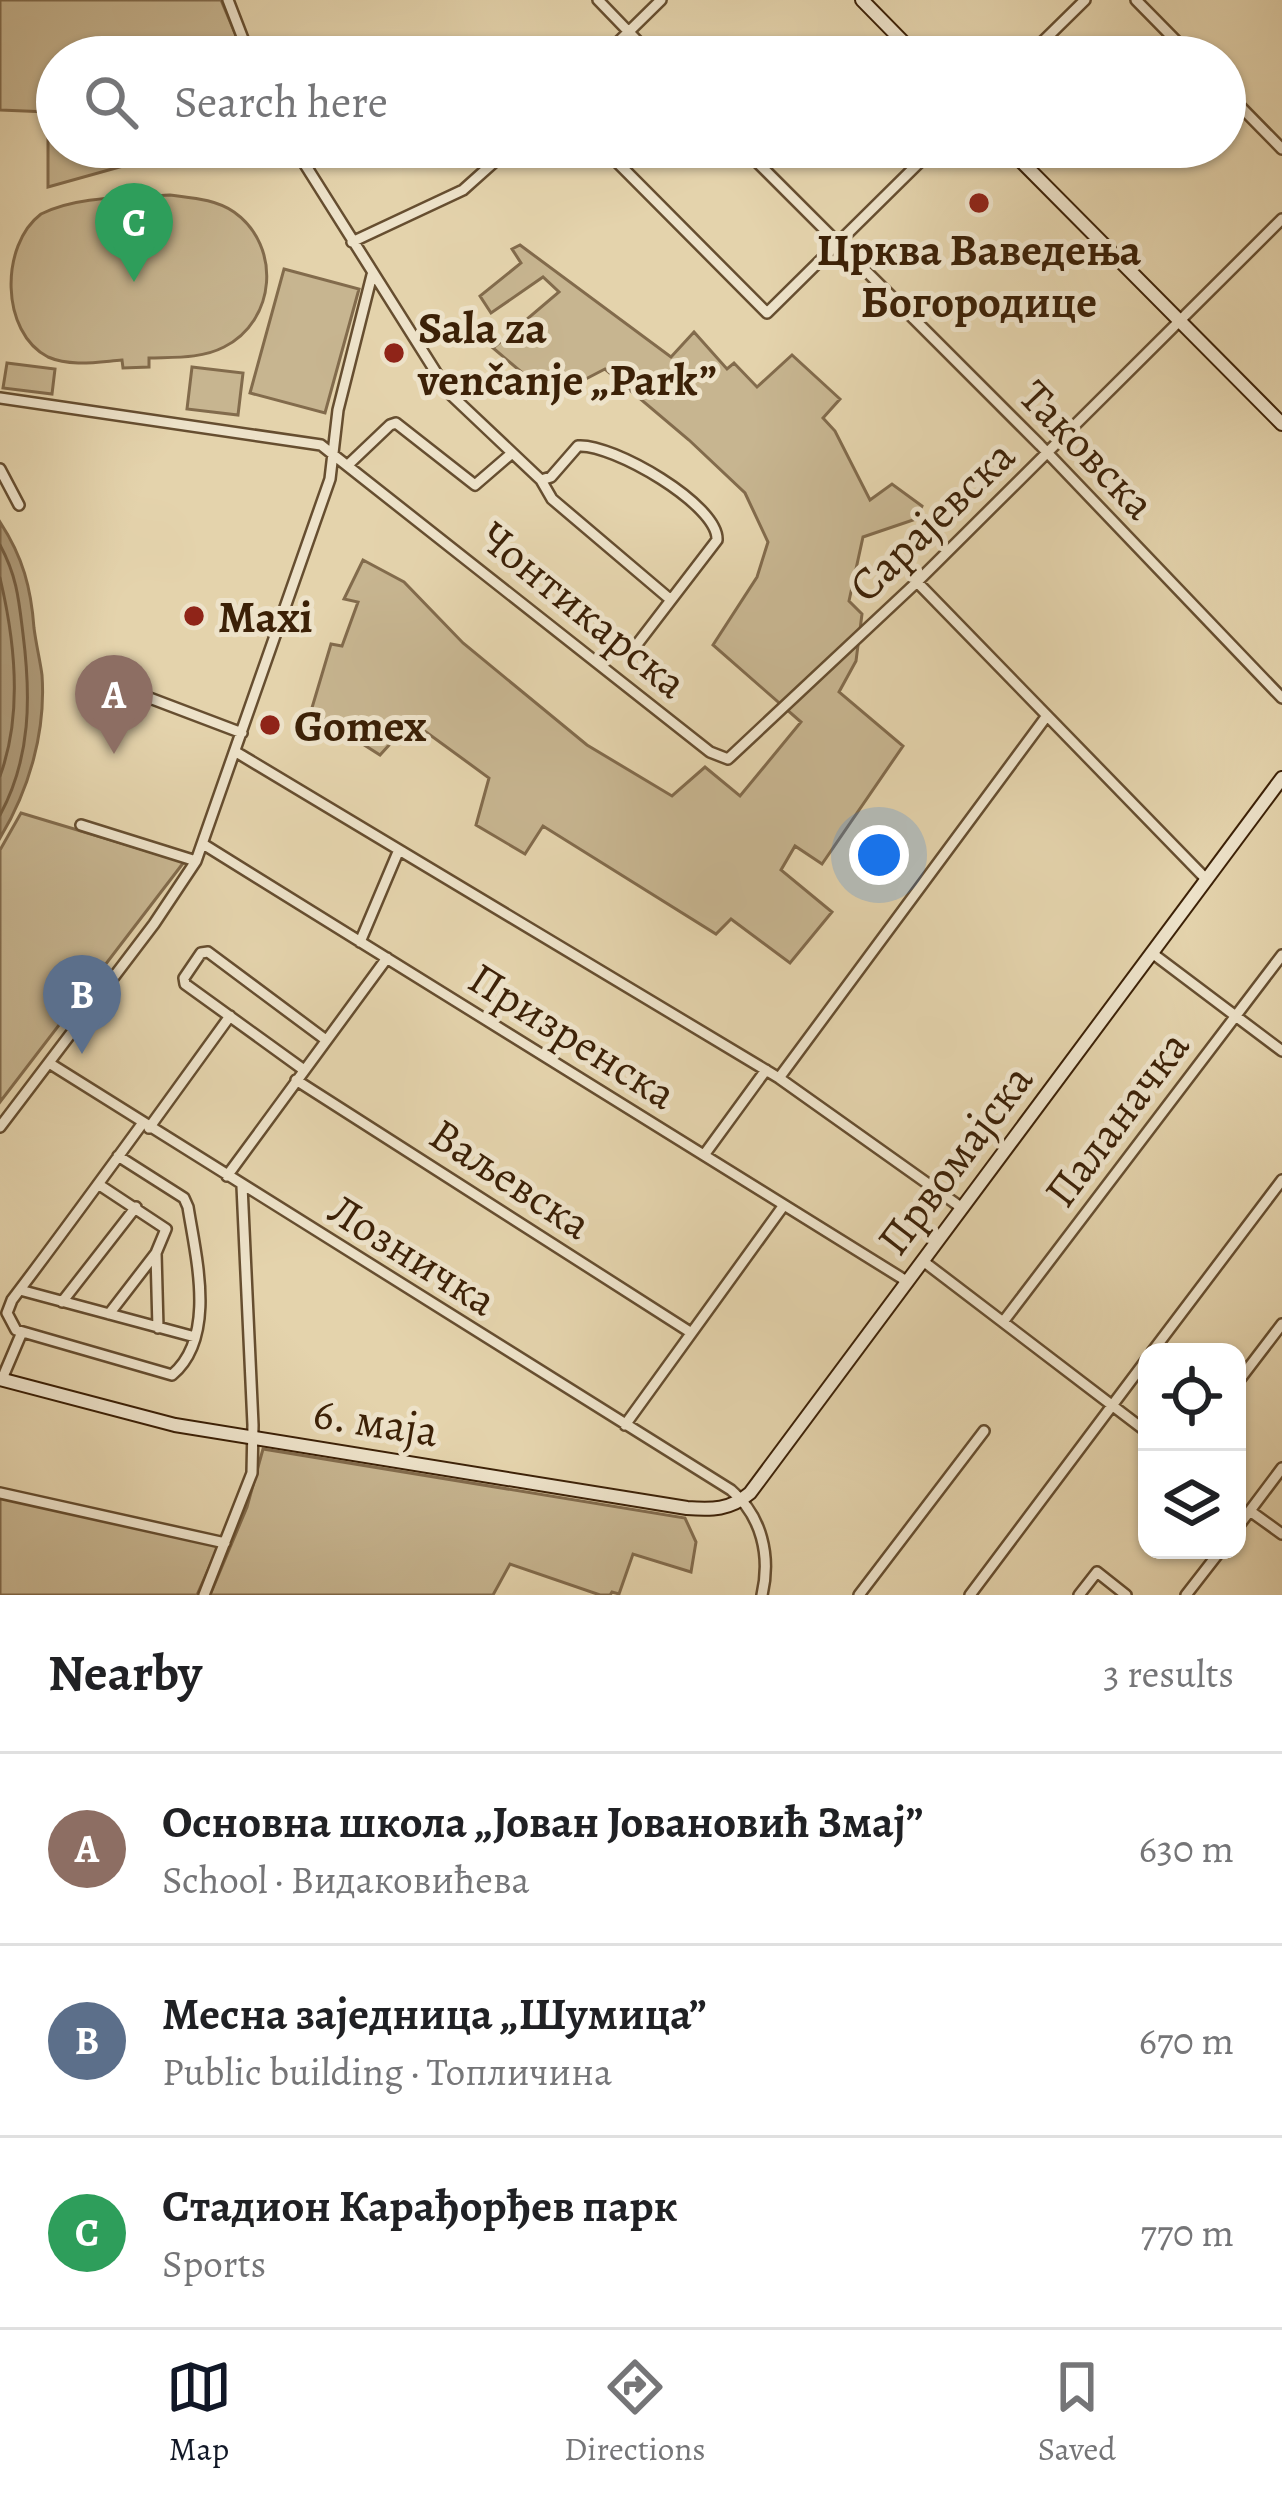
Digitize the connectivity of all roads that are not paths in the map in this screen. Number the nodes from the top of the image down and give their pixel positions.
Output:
1 (228, 0) edge
2 (598, 0) edge
3 (661, 0) edge
4 (862, 0) edge
5 (1085, 0) edge
6 (1136, 0) edge
7 (628, 32) junction
8 (242, 36) edge
9 (624, 36) edge
10 (632, 36) edge
11 (897, 36) edge
12 (1048, 36) edge
13 (1171, 36) edge
14 (1246, 112) edge
15 (1282, 149) edge
16 (307, 168) edge
17 (488, 168) edge
18 (623, 168) edge
19 (763, 168) edge
20 (914, 168) edge
21 (1028, 168) edge
22 (1282, 220) edge
23 (352, 242) junction
24 (838, 242) junction
25 (372, 275) junction
26 (1179, 320) junction
27 (0, 398) edge
28 (1282, 424) edge
29 (1047, 453) junction
30 (511, 454) junction
31 (334, 455) junction
32 (349, 464) junction
33 (0, 469) edge
34 (541, 480) junction
35 (19, 506) dead end
36 (917, 582) junction
37 (671, 600) junction
38 (635, 647) dead end
39 (89, 675) dead end
40 (1282, 698) edge
41 (778, 714) joint
42 (1046, 717) junction
43 (242, 733) junction
44 (236, 752) junction
45 (1282, 778) edge
46 (81, 825) dead end
47 (203, 844) junction
48 (398, 852) junction
49 (196, 861) junction
50 (1207, 880) junction
51 (361, 942) junction
52 (1152, 953) junction
53 (1282, 955) edge
54 (387, 958) junction
55 (230, 1016) junction
56 (1235, 1016) junction
57 (326, 1040) junction
58 (1282, 1052) edge
59 (49, 1063) junction
60 (766, 1070) junction
61 (300, 1075) junction
62 (779, 1078) junction
63 (146, 1126) junction
64 (0, 1127) edge
65 (118, 1156) junction
66 (704, 1156) junction
67 (227, 1175) junction
68 (1282, 1180) edge
69 (98, 1184) junction
70 (242, 1186) junction
71 (784, 1204) junction
72 (136, 1208) junction
73 (962, 1208) junction
74 (191, 1224) junction
75 (166, 1229) junction
76 (156, 1253) junction
77 (923, 1262) junction
78 (908, 1282) junction
79 (20, 1290) junction
80 (62, 1302) junction
81 (109, 1314) junction
82 (1003, 1322) junction
83 (1282, 1324) edge
84 (158, 1328) junction
85 (22, 1332) junction
86 (690, 1332) junction
87 (195, 1337) junction
88 (1160, 1343) edge
89 (1138, 1371) edge
90 (1246, 1371) edge
91 (1, 1379) edge
92 (1112, 1406) junction
93 (626, 1425) junction
94 (1138, 1425) edge
95 (984, 1431) dead end
96 (254, 1438) junction
97 (1282, 1468) edge
98 (0, 1492) edge
99 (742, 1500) junction
100 (1250, 1511) junction
101 (1246, 1516) edge
102 (1282, 1534) edge
103 (225, 1543) junction
104 (1214, 1559) edge
105 (204, 1595) edge
106 (762, 1595) edge
107 (860, 1595) edge
108 (970, 1595) edge
109 (1079, 1595) edge
110 (1126, 1595) edge
111 (1186, 1595) edge

1 - 8 street
2 - 7 street
3 - 7 street
4 - 11 street
5 - 12 street
6 - 13 street
7 - 9 street
7 - 10 street
14 - 15 street
16 - 23 street
17 - 23 street
18 - 24 street
19 - 24 street, Таковска
20 - 24 street
21 - 26 street
22 - 26 street, Сарајевска
23 - 25 street
24 - 29 street, Таковска
25 - 30 street
25 - 31 street
26 - 28 street
26 - 29 street, Сарајевска
27 - 31 street, Чонтикарска
29 - 36 street, Сарајевска
29 - 40 street, Таковска
30 - 32 street
30 - 34 street
31 - 32 street, Чонтикарска
31 - 43 street
32 - 41 street, Чонтикарска
33 - 35 street
34 - 37 street
34 - 37 street
36 - 41 street, Сарајевска
36 - 42 street
37 - 38 street
39 - 43 street
42 - 50 street
42 - 62 street
43 - 44 street
44 - 47 street
44 - 48 street
45 - 50 street, Првомајска
46 - 49 street
47 - 49 street
47 - 51 street, Призренска
48 - 51 street
48 - 60 street
49 - 59 street
50 - 52 street, Првомајска
51 - 54 street, Призренска
52 - 56 street
52 - 73 street, Првомајска
53 - 56 street, Паланачка
54 - 57 street
54 - 66 street, Призренска
55 - 57 street, Ваљевска
55 - 61 street, Ваљевска
55 - 63 street
56 - 58 street
56 - 82 street, Паланачка
57 - 61 street
59 - 63 street, Лозничка
59 - 64 street
60 - 62 street
60 - 66 street
61 - 67 street
61 - 86 street, Ваљевска
62 - 73 street
63 - 65 street
63 - 67 street, Лозничка
65 - 69 street
65 - 74 street
66 - 71 street, Призренска
67 - 70 street, Лозничка
68 - 88 street
69 - 72 street
69 - 79 street
70 - 93 street, Лозничка
70 - 96 street
71 - 78 street, Призренска
71 - 86 street
72 - 75 street
72 - 80 street
73 - 77 street, Првомајска
74 - 75 street
74 - 87 street
75 - 76 street
76 - 81 street
76 - 84 street
77 - 78 street, Првомајска
77 - 82 street
78 - 99 street, Првомајска
79 - 80 street
79 - 85 street
80 - 81 street
81 - 84 street
82 - 92 street
83 - 90 street
84 - 87 street
85 - 87 street
85 - 91 street
86 - 93 street
89 - 92 street
91 - 96 street, 6. маја
92 - 94 street
92 - 108 street
93 - 99 street, Лозничка
95 - 107 street
96 - 99 street, 6. маја
96 - 103 street
97 - 100 street
98 - 103 street
99 - 106 street
100 - 101 street
100 - 102 street
103 - 105 street
104 - 111 street
109 - 110 street

